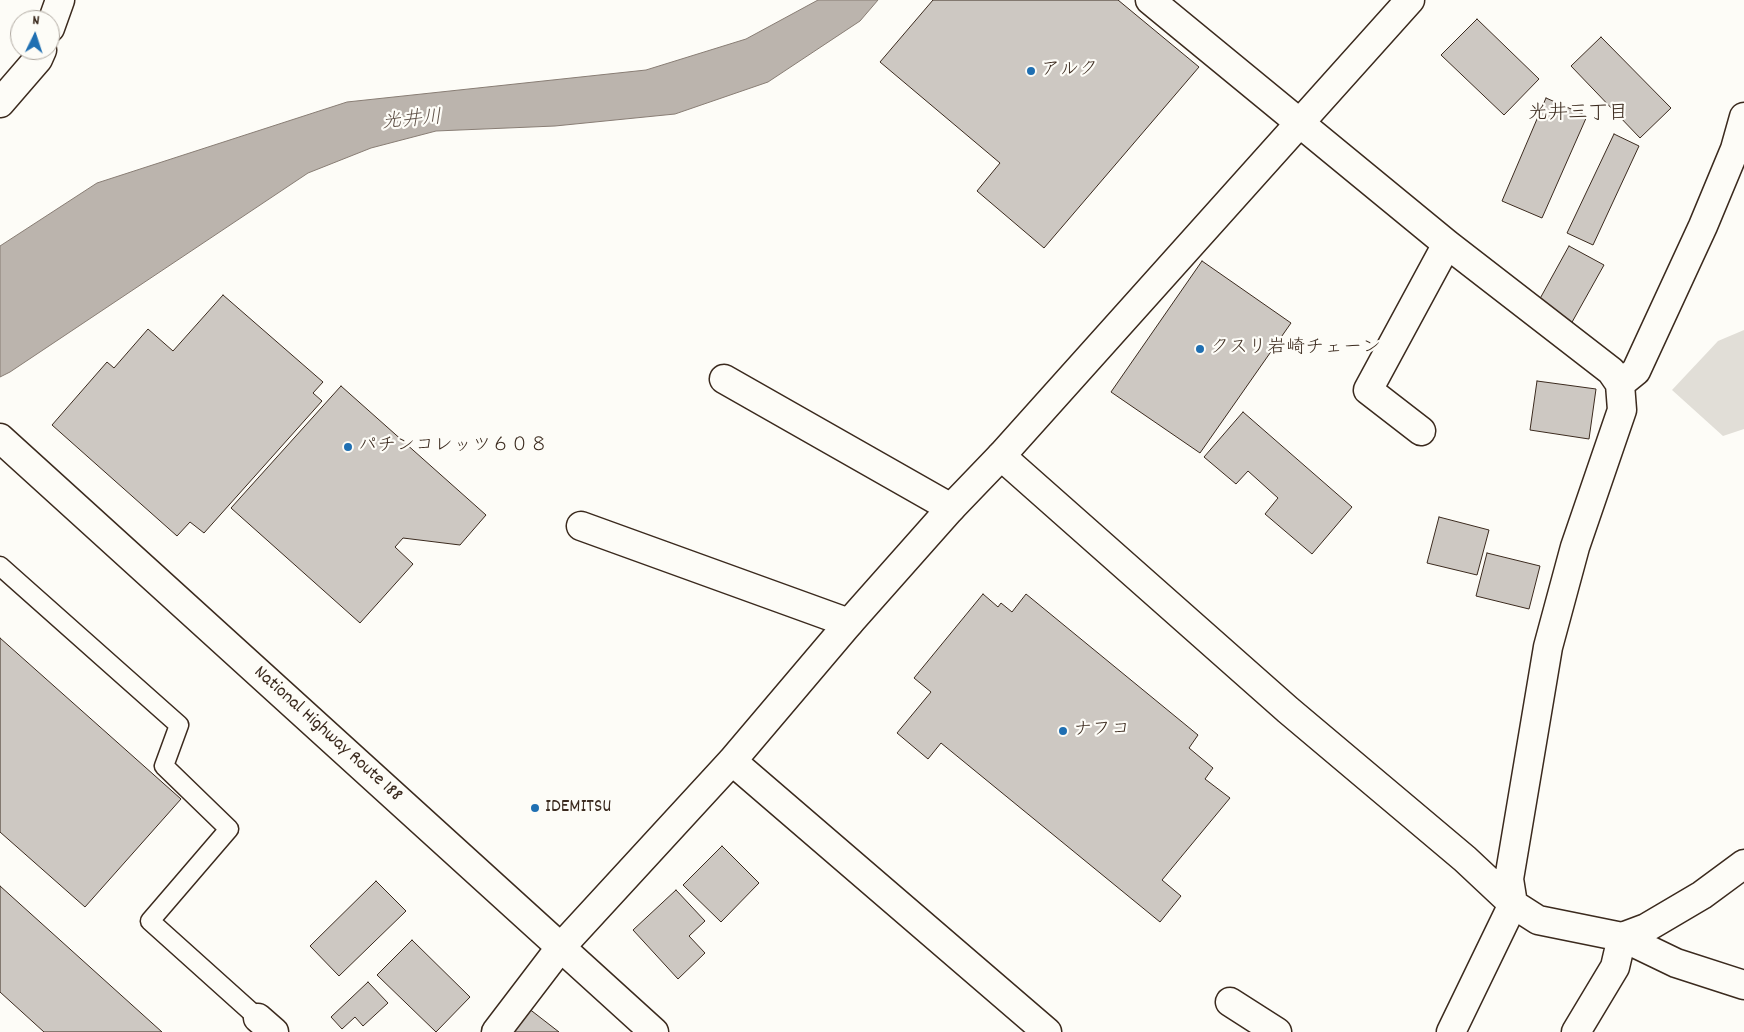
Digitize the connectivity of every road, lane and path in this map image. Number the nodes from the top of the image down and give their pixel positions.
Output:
1 (1150, 0) edge
2 (1410, 0) edge
3 (37, 60) edge
4 (0, 103) edge
5 (1744, 118) edge
6 (1300, 124) junction
7 (1447, 244) junction
8 (724, 378) dead end
9 (1620, 384) junction
10 (1421, 431) dead end
11 (0, 438) edge
12 (1001, 456) junction
13 (951, 508) junction
14 (581, 526) dead end
15 (0, 566) edge
16 (849, 623) junction
17 (732, 761) junction
18 (1744, 864) edge
19 (1513, 904) junction
20 (1622, 937) junction
21 (560, 948) junction
22 (1744, 986) edge
23 (1230, 1002) dead end
24 (266, 1025) edge
25 (496, 1032) edge
26 (654, 1032) edge
27 (1047, 1032) edge
28 (1277, 1032) edge
29 (1451, 1032) edge
30 (1576, 1032) edge

1 - 6 main road
2 - 6 main road
3 - 4 main road
5 - 9 main road
6 - 7 main road
6 - 12 main road
7 - 9 main road
7 - 10 main road
8 - 13 main road
9 - 19 main road
11 - 21 main road, National Highway Route 188
12 - 13 main road
12 - 19 main road
13 - 16 main road
14 - 16 main road
15 - 24 lane
16 - 17 main road
17 - 21 main road
17 - 27 main road
18 - 20 main road
19 - 20 main road
19 - 29 main road
20 - 22 main road
20 - 30 main road
21 - 25 main road
21 - 26 main road, National Highway Route 188
23 - 28 main road

